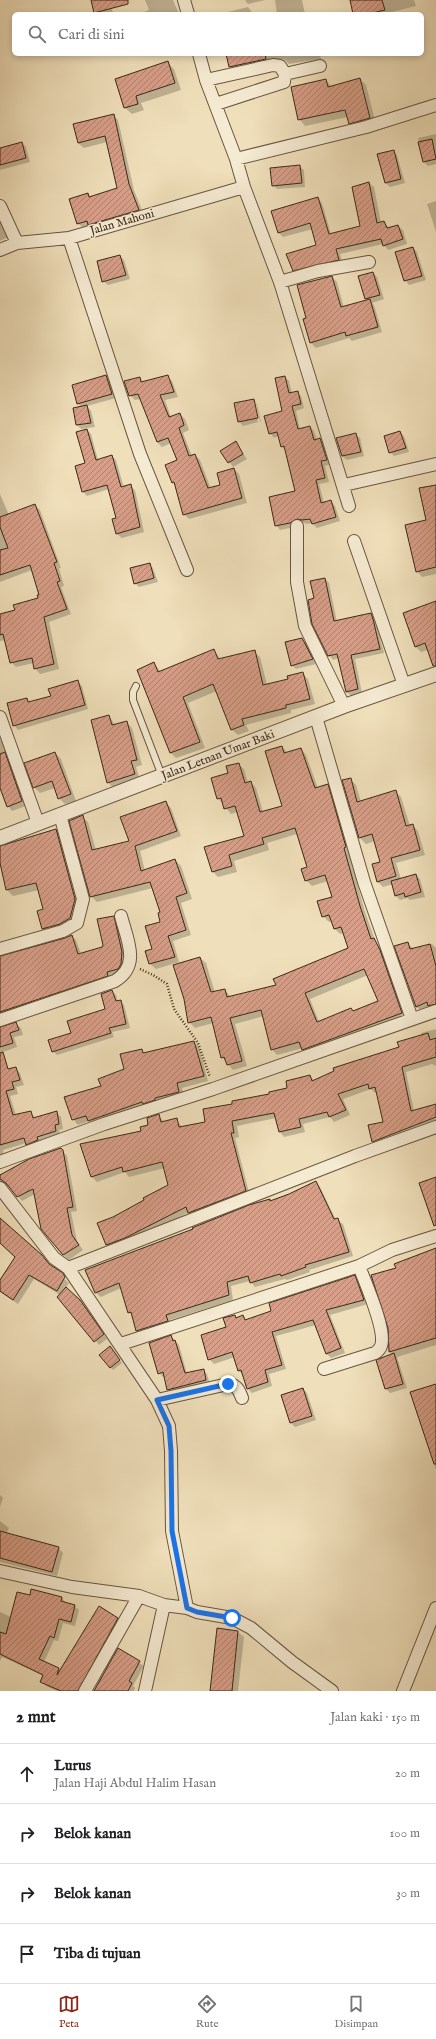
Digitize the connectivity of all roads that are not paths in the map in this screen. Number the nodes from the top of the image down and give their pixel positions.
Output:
1 (184, 0) edge
2 (187, 12) edge
3 (200, 56) edge
4 (320, 66) dead end
5 (285, 74) junction
6 (206, 80) junction
7 (216, 104) junction
8 (436, 105) edge
9 (236, 159) junction
10 (244, 187) junction
11 (0, 206) edge
12 (69, 238) junction
13 (17, 243) junction
14 (0, 250) edge
15 (369, 262) dead end
16 (280, 282) junction
17 (436, 464) edge
18 (344, 485) junction
19 (349, 506) dead end
20 (296, 526) dead end
21 (354, 541) dead end
22 (187, 570) dead end
23 (436, 674) edge
24 (404, 685) junction
25 (136, 686) dead end
26 (344, 706) junction
27 (0, 717) edge
28 (316, 717) junction
29 (162, 776) junction
30 (60, 815) junction
31 (38, 823) junction
32 (0, 838) edge
33 (121, 916) dead end
34 (0, 949) edge
35 (436, 1011) edge
36 (412, 1019) junction
37 (0, 1020) edge
38 (436, 1127) edge
39 (0, 1162) edge
40 (0, 1188) edge
41 (436, 1236) edge
42 (359, 1266) junction
43 (68, 1268) junction
44 (121, 1344) junction
45 (324, 1369) dead end
46 (242, 1398) dead end
47 (157, 1400) junction
48 (0, 1571) edge
49 (139, 1596) junction
50 (164, 1605) junction
51 (187, 1608) junction
52 (436, 1608) edge
53 (85, 1691) edge
54 (145, 1691) edge
55 (332, 1691) edge
56 (403, 1691) edge

1 - 2 street
3 - 6 street
4 - 5 street
5 - 6 street
5 - 7 street
6 - 7 street
7 - 9 street
8 - 9 street
9 - 10 street
10 - 12 street, Jalan Mahoni
10 - 16 street
11 - 13 street
12 - 13 street, Jalan Mahoni
12 - 22 street
13 - 14 street, Jalan Mahoni
15 - 16 street
16 - 18 street
17 - 18 street
18 - 19 street
20 - 26 street
21 - 24 street
23 - 24 street, Jalan Letnan Umar Baki
24 - 26 street, Jalan Letnan Umar Baki
25 - 29 lane
26 - 28 street, Jalan Letnan Umar Baki
27 - 31 street
28 - 29 street, Jalan Letnan Umar Baki
28 - 36 street
29 - 30 street, Jalan Letnan Umar Baki
30 - 31 street, Jalan Letnan Umar Baki
30 - 34 street
31 - 32 street, Jalan Letnan Umar Baki
33 - 37 street
35 - 36 street
36 - 39 street
38 - 43 street
40 - 43 street
41 - 42 street
42 - 44 street
42 - 45 street
43 - 44 street
44 - 47 street
46 - 47 street
47 - 51 street
48 - 49 street
49 - 50 street
49 - 53 street
50 - 51 street
50 - 54 street
51 - 55 street
52 - 56 street

